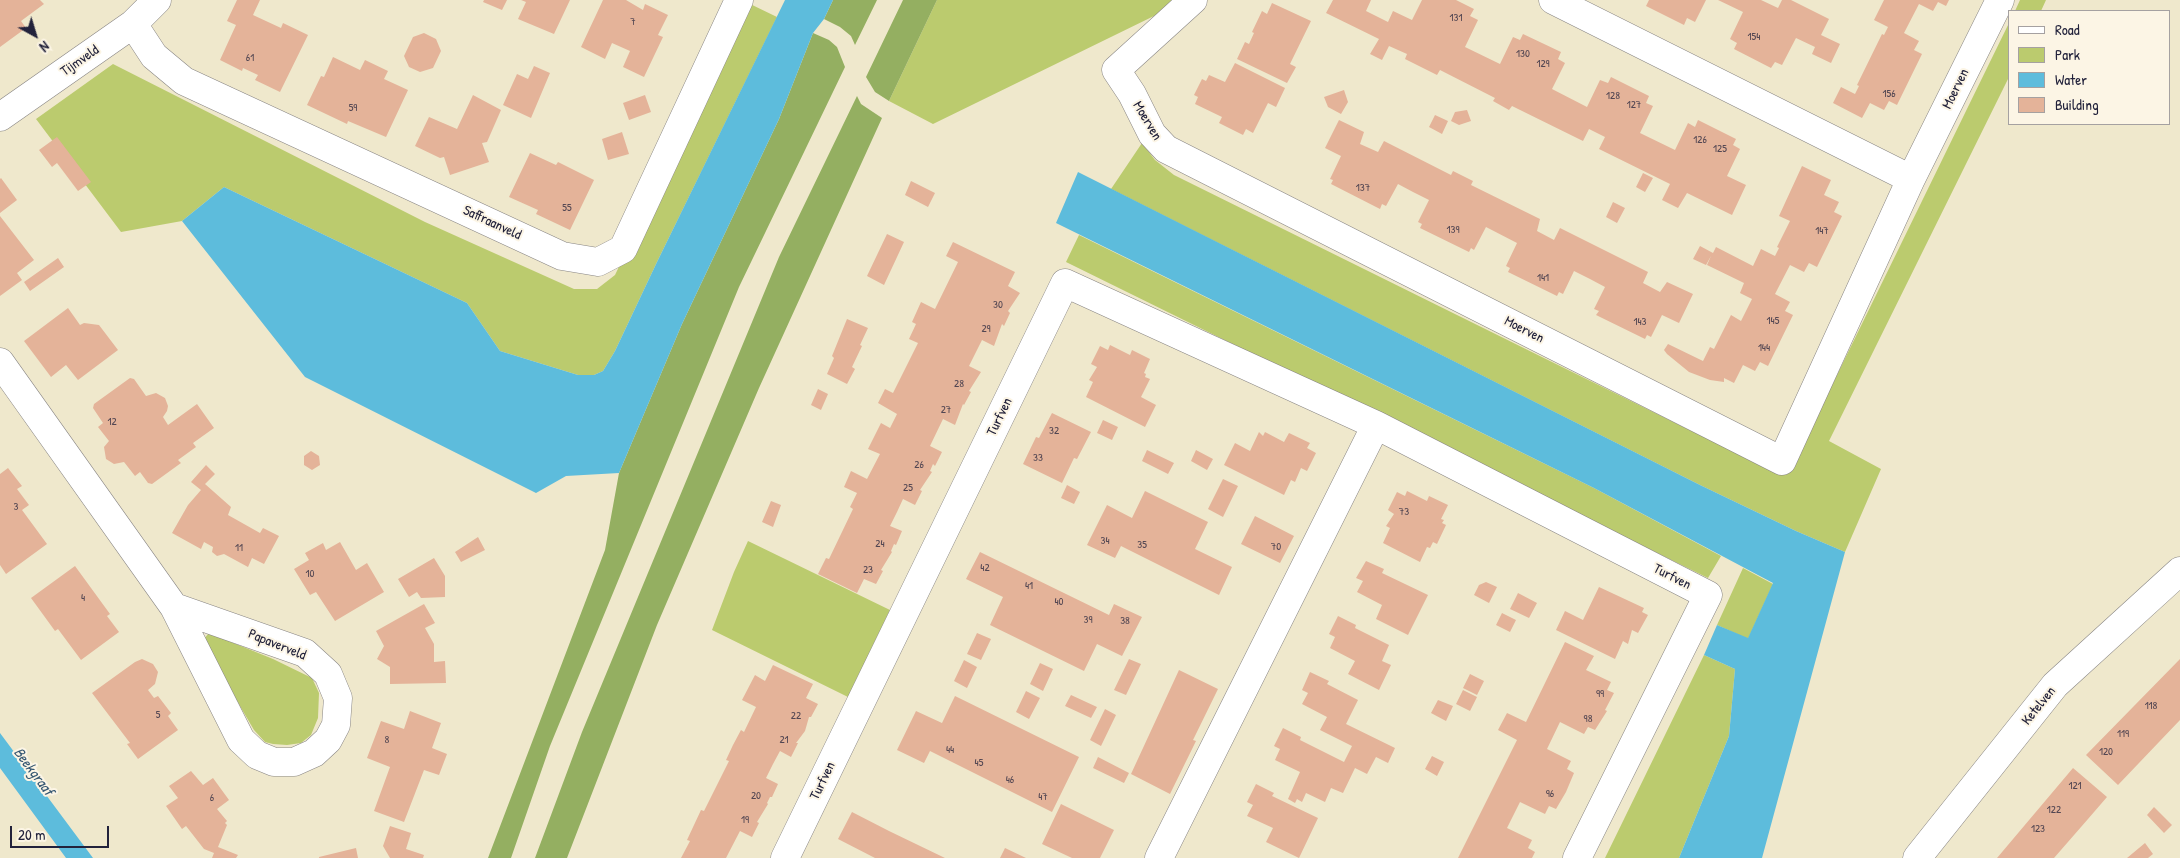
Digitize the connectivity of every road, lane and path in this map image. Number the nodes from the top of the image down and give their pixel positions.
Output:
1 (157, 0) edge
2 (740, 0) edge
3 (1193, 0) edge
4 (1552, 0) edge
5 (2000, 0) edge
6 (1586, 7) edge
7 (133, 24) junction
8 (2, 111) edge
9 (1911, 179) junction
10 (0, 362) edge
11 (1376, 425) junction
12 (2180, 572) edge
13 (174, 607) junction
14 (785, 858) edge
15 (1159, 858) edge
16 (1577, 858) edge
17 (1917, 858) edge

1 - 7 street, Tijmveld
2 - 7 street, Saffraanveld
3 - 9 street, Moerven
4 - 6 street
5 - 9 street, Moerven
6 - 9 street
7 - 8 street, Tijmveld
10 - 13 street, Papaverveld
11 - 14 street, Turfven
11 - 15 street
11 - 16 street, Turfven
12 - 17 street, Ketelven
13 - 13 street, Papaverveld

